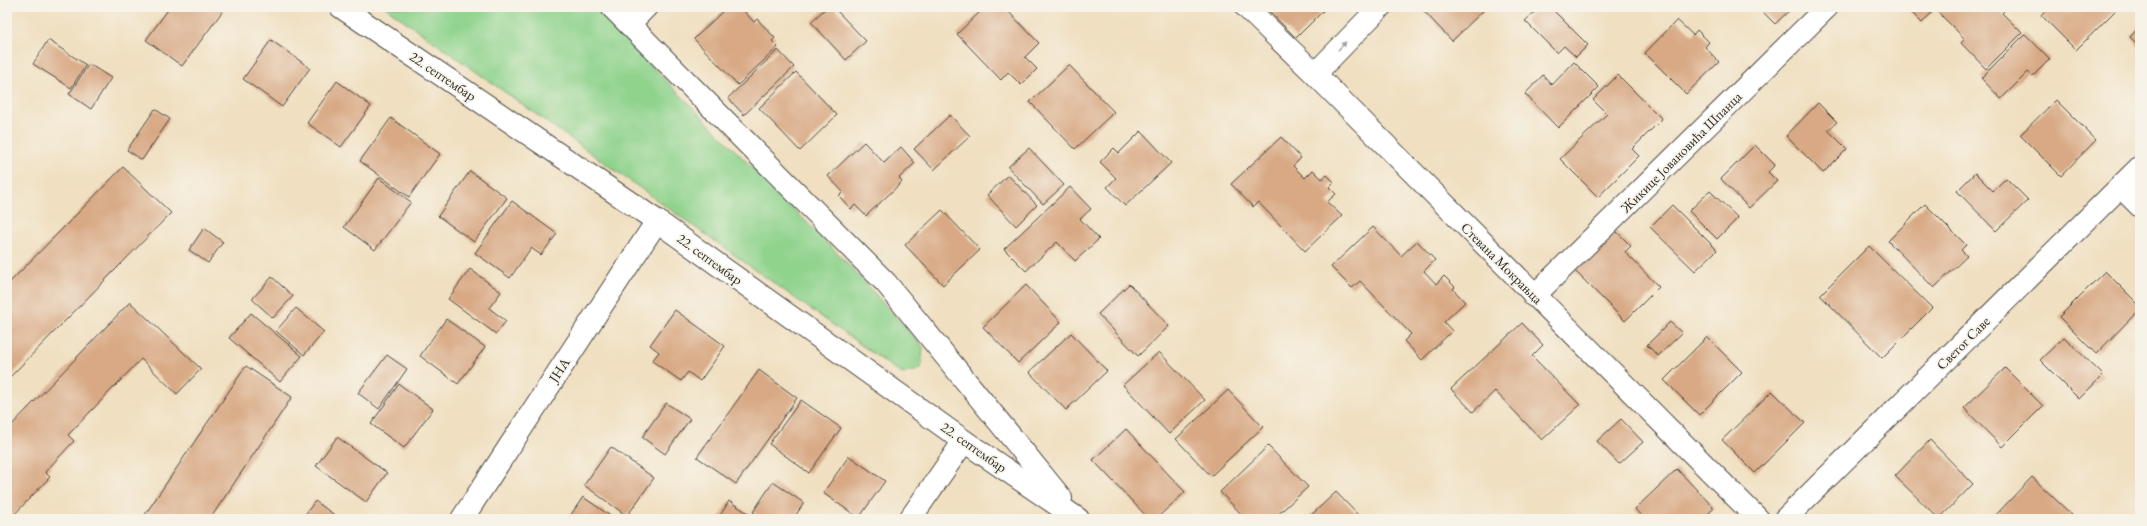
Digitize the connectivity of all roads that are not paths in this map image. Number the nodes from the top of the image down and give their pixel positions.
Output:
1 (341, 7) edge
2 (612, 7) edge
3 (646, 7) edge
4 (1246, 7) edge
5 (1380, 7) edge
6 (1827, 7) edge
7 (629, 24) junction
8 (1315, 74) junction
9 (2140, 167) edge
10 (2120, 187) junction
11 (2140, 206) edge
12 (657, 221) junction
13 (1534, 296) junction
14 (964, 441) junction
15 (465, 518) edge
16 (1077, 518) edge
17 (910, 519) edge
18 (1758, 519) edge
19 (1785, 519) edge

1 - 12 street, 22. септембар
2 - 7 street, 22. септембар
3 - 7 street
4 - 8 street, Стевана Мокрањца
8 -> 5 street
6 - 13 street, Жикице Јовановића Шпанца
7 - 16 street, 22. септембар
8 - 13 street, Стевана Мокрањца
9 - 10 street, Светог Саве
10 - 11 street
10 - 19 street, Светог Саве
12 - 14 street, 22. септембар
12 - 15 street, ЈНА
13 - 18 street, Стевана Мокрањца
14 - 16 street, 22. септембар
14 - 17 street

